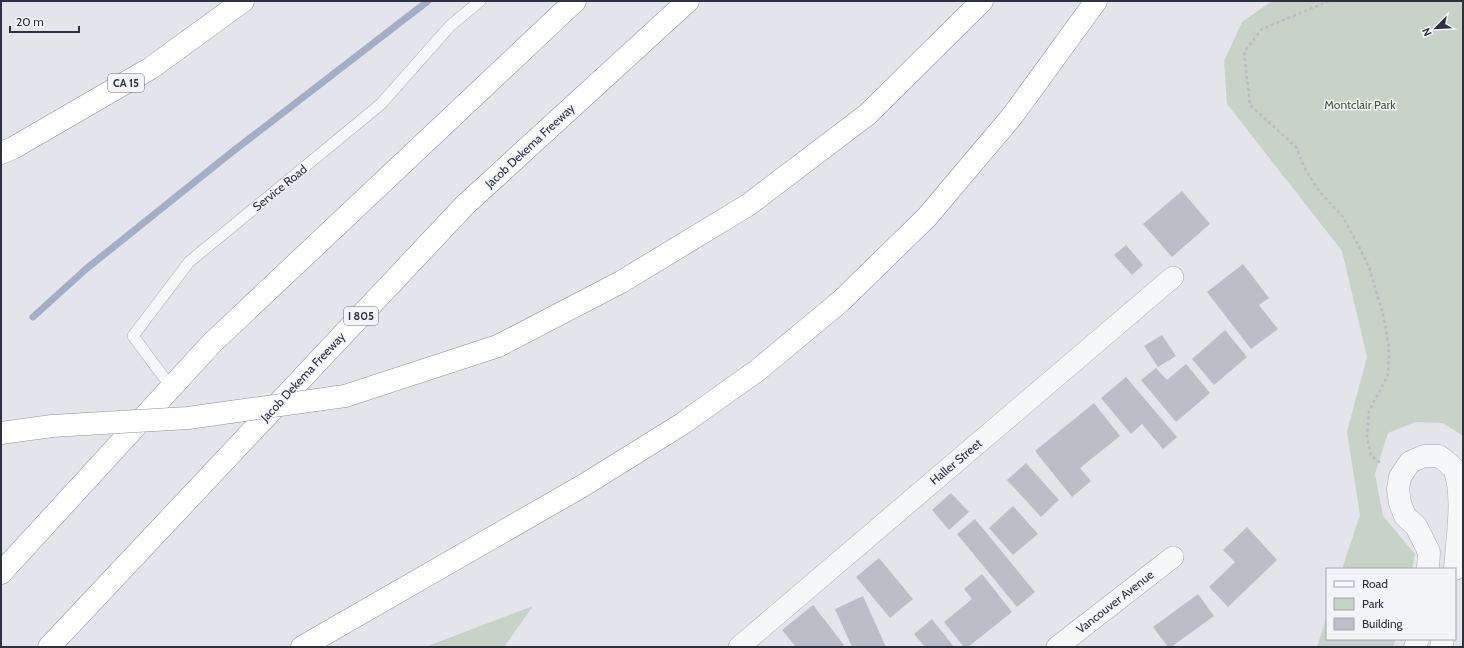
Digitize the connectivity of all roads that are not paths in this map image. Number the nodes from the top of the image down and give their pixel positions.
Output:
1 (243, 1) edge
2 (480, 1) edge
3 (575, 1) edge
4 (688, 1) edge
5 (982, 1) edge
6 (1096, 1) edge
7 (1, 153) edge
8 (1173, 277) dead end
9 (171, 387) junction
10 (1, 433) edge
11 (1173, 557) dead end
12 (1428, 568) edge
13 (1455, 568) edge
14 (1, 573) edge
15 (750, 644) edge
16 (49, 647) edge
17 (302, 647) edge
18 (1057, 647) edge

1 - 7 highway, CA 15
2 - 9 lane, Service Road
3 - 9 highway
4 - 16 highway, Jacob Dekema Freeway / I 805
5 - 10 highway, bridge
6 - 17 highway
8 - 15 street, Haller Street
9 - 14 highway
11 - 18 street, Vancouver Avenue
12 - 13 street

